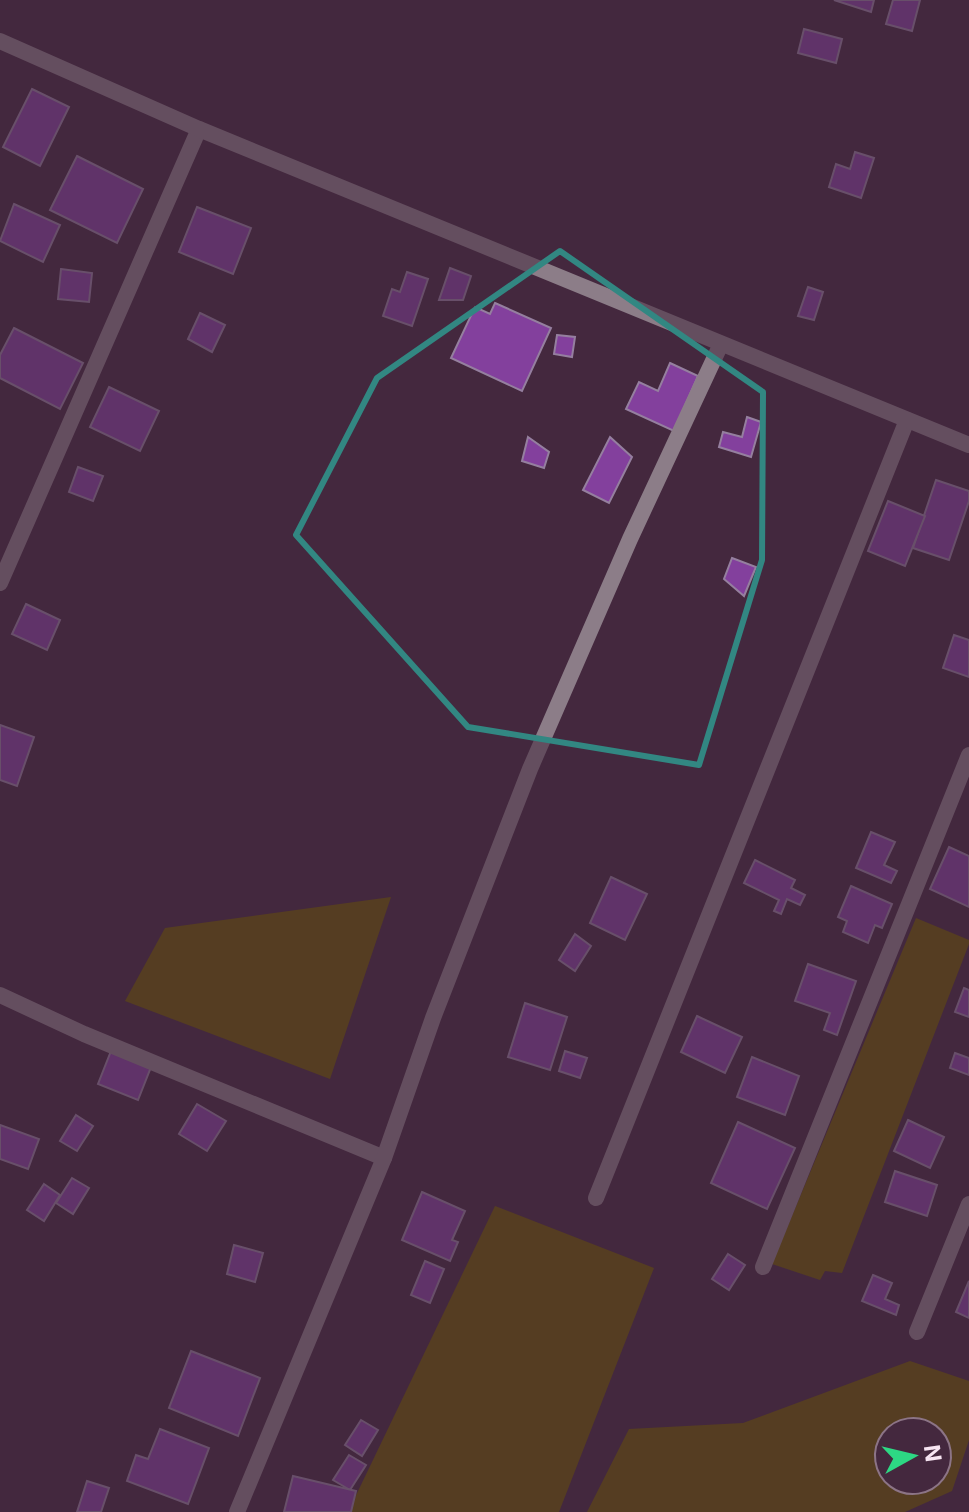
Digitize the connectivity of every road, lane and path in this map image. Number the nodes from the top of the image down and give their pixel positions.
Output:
1 (0, 41) edge
2 (199, 129) junction
3 (721, 344) junction
4 (907, 420) junction
5 (969, 445) edge
6 (0, 583) edge
7 (969, 755) edge
8 (0, 995) edge
9 (384, 1158) junction
10 (596, 1198) dead end
11 (969, 1204) edge
12 (763, 1267) dead end
13 (917, 1332) dead end
14 (237, 1512) edge

1 - 2 street
2 - 3 street
2 - 6 street
3 - 4 street
3 - 9 street
4 - 5 street
4 - 10 street
7 - 12 street
8 - 9 street
9 - 14 street
11 - 13 street

